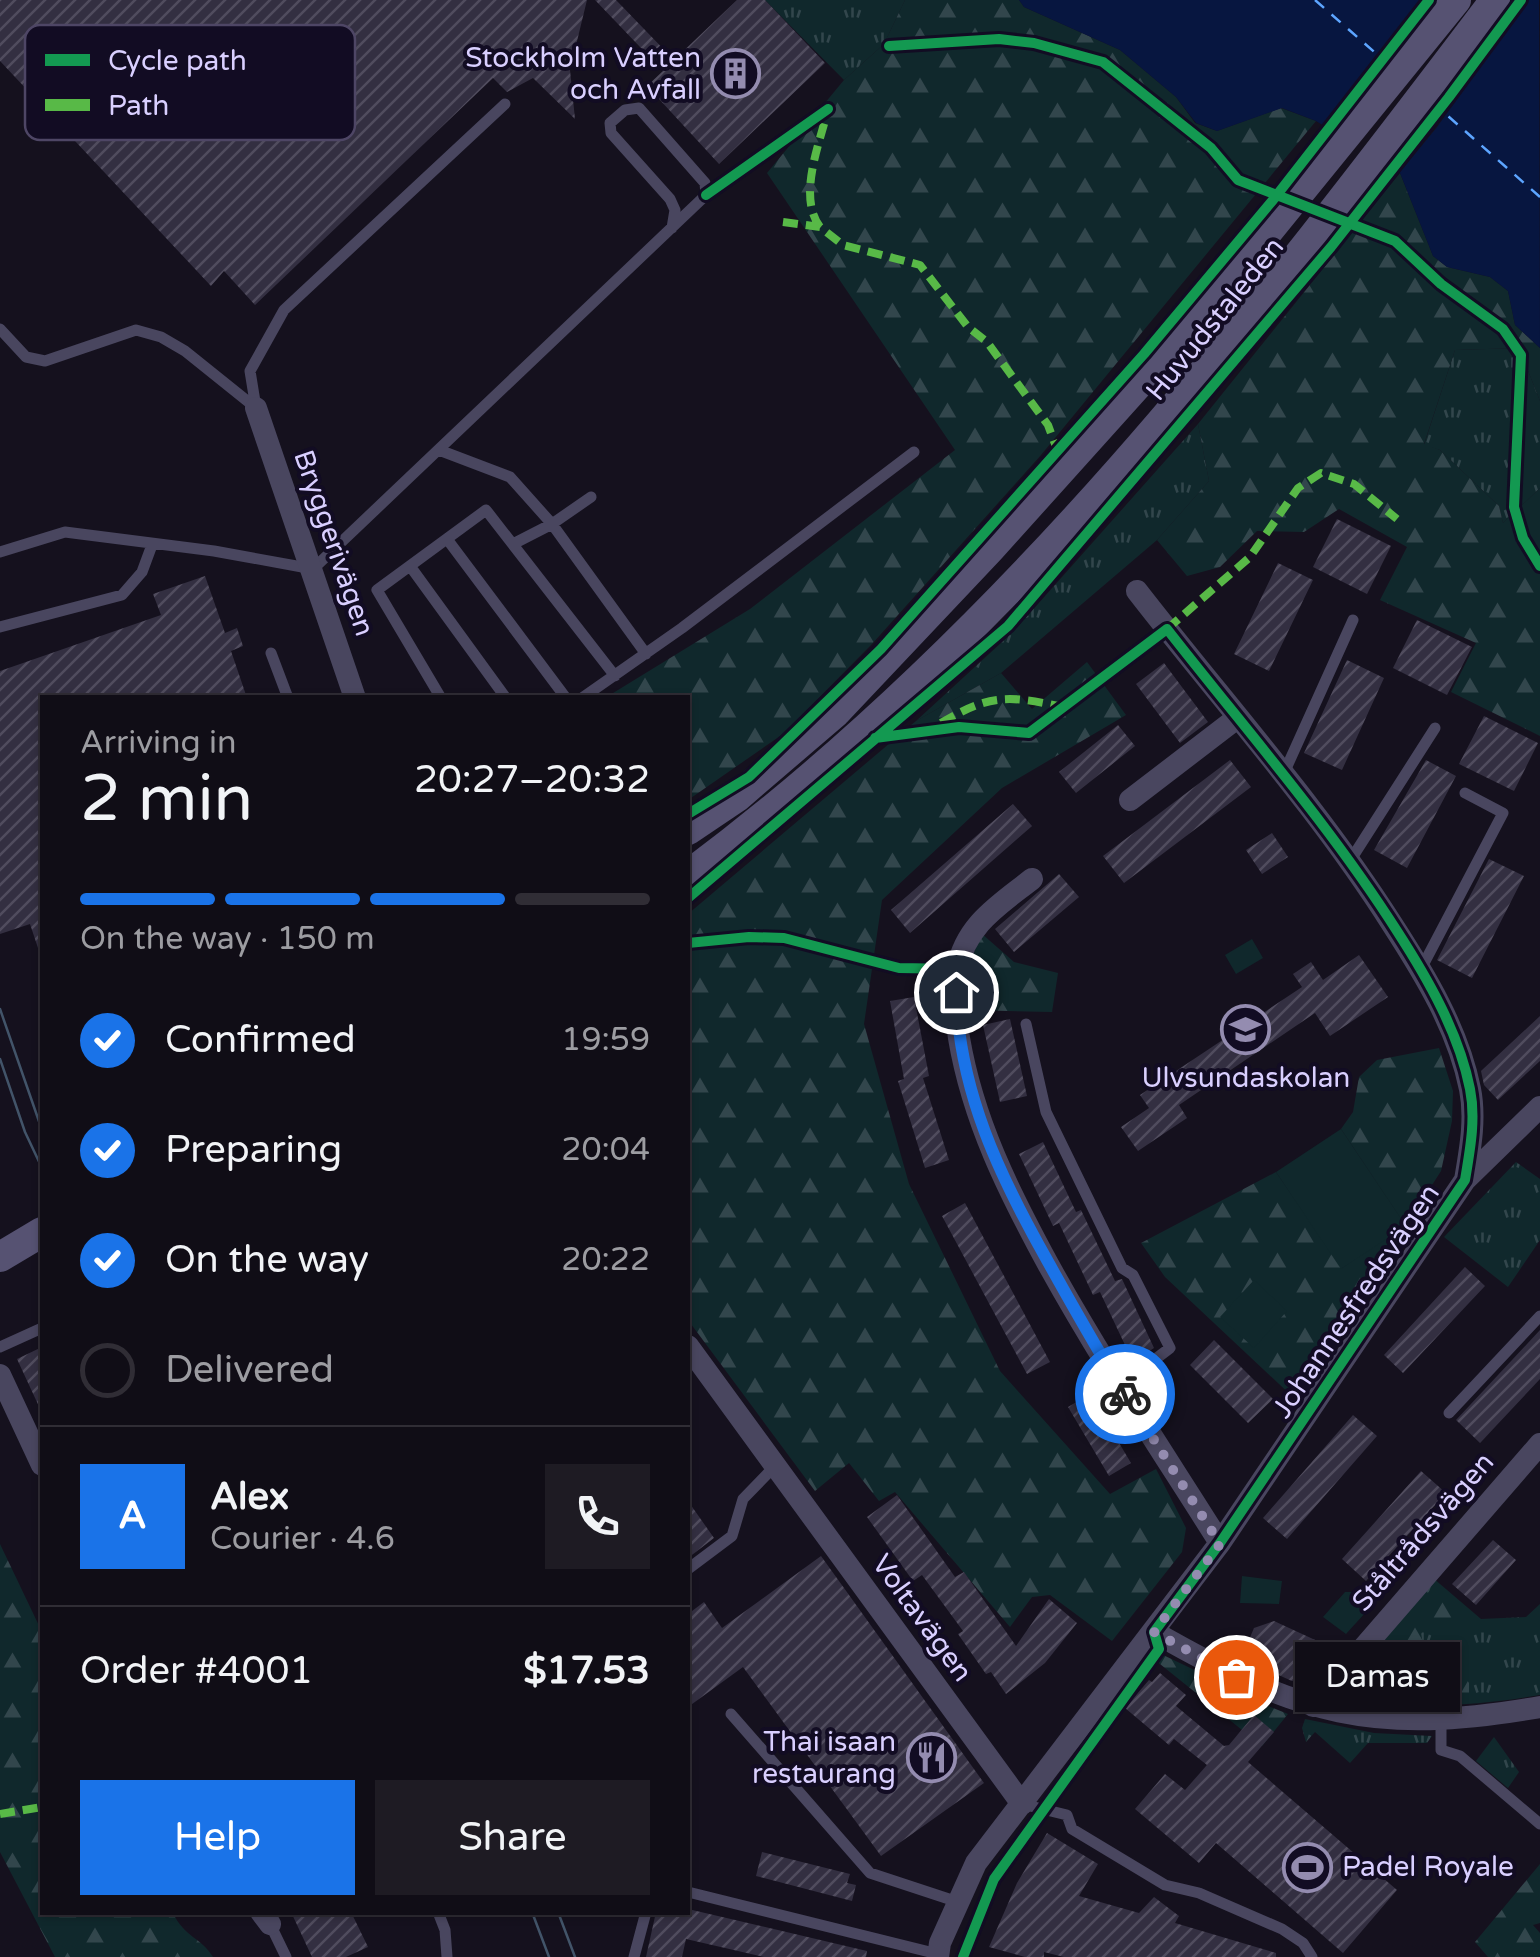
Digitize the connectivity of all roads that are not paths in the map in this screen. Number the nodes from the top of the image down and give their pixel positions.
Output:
1 (1495, 0) edge
2 (1451, 7) edge
3 (505, 104) dead end
4 (672, 228) junction
5 (2, 336) edge
6 (256, 408) junction
7 (438, 450) junction
8 (914, 452) dead end
9 (591, 497) dead end
10 (552, 524) junction
11 (447, 538) junction
12 (512, 544) junction
13 (152, 545) junction
14 (0, 552) edge
15 (410, 566) junction
16 (313, 570) junction
17 (1137, 591) dead end
18 (1354, 620) dead end
19 (0, 626) edge
20 (272, 653) dead end
21 (646, 654) junction
22 (615, 676) junction
23 (287, 695) edge
24 (354, 695) edge
25 (439, 695) edge
26 (504, 695) edge
27 (564, 695) edge
28 (586, 695) edge
29 (1237, 718) junction
30 (1435, 728) dead end
31 (1284, 773) junction
32 (1465, 793) dead end
33 (1130, 800) dead end
34 (690, 829) edge
35 (1350, 861) junction
36 (690, 874) edge
37 (1032, 879) dead end
38 (1421, 969) junction
39 (1026, 1024) dead end
40 (1540, 1107) edge
41 (1465, 1180) junction
42 (40, 1233) edge
43 (40, 1254) edge
44 (0, 1257) edge
45 (0, 1278) edge
46 (1540, 1316) edge
47 (40, 1329) edge
48 (0, 1348) edge
49 (690, 1351) edge
50 (0, 1375) edge
51 (1120, 1386) junction
52 (1449, 1412) dead end
53 (1540, 1444) edge
54 (40, 1461) edge
55 (775, 1466) junction
56 (1220, 1544) junction
57 (690, 1568) edge
58 (1154, 1632) junction
59 (1313, 1706) junction
60 (1540, 1707) edge
61 (732, 1714) dead end
62 (1442, 1721) junction
63 (1022, 1804) junction
64 (1540, 1824) edge
65 (690, 1893) edge
66 (958, 1902) junction
67 (439, 1915) edge
68 (645, 1915) edge
69 (266, 1918) edge
70 (938, 1956) edge
71 (286, 1957) edge
72 (447, 1957) edge
73 (634, 1957) edge
74 (1312, 1957) edge

1 - 36 main road, Huvudstaleden
2 - 34 main road, Huvudstaleden
3 - 6 lane
4 - 4 lane
4 - 7 lane
5 - 6 lane
6 - 16 street, Bryggerivägen
7 - 10 lane
7 - 16 lane
8 - 21 lane
9 - 10 lane
10 - 12 lane
10 - 21 lane
11 - 12 lane
11 - 15 lane
11 - 27 lane
12 - 22 lane
13 - 14 lane
13 - 16 lane
13 - 19 lane
15 - 25 lane
15 - 26 lane
16 - 24 street, Bryggerivägen
17 - 29 street, Johannesfredsvägen
18 - 31 lane
20 - 23 lane
21 - 22 lane
22 - 28 lane
29 - 31 street, Johannesfredsvägen
29 - 33 street
30 - 35 lane
31 - 35 street, Johannesfredsvägen
32 - 38 lane
35 - 38 street, Johannesfredsvägen
37 - 51 street
38 - 41 street, Johannesfredsvägen
39 - 51 lane
40 - 41 street
41 - 56 street, Johannesfredsvägen
42 - 44 main road
43 - 45 main road
46 - 52 lane
47 - 48 lane
49 - 55 street, Voltavägen
50 - 54 street
51 - 56 street
53 - 59 street, Ståltrådsvägen
55 - 57 lane
55 - 63 street, Voltavägen
56 - 58 street, Johannesfredsvägen
58 - 59 street
58 - 63 street, Johannesfredsvägen
59 - 62 street
60 - 62 street
61 - 66 lane
62 - 64 lane
63 - 66 street, Johannesfredsvägen
63 - 74 lane
65 - 70 lane, Johannesfredsvägen
66 - 70 street, Johannesfredsvägen
67 - 72 lane
68 - 73 lane
69 - 71 lane

